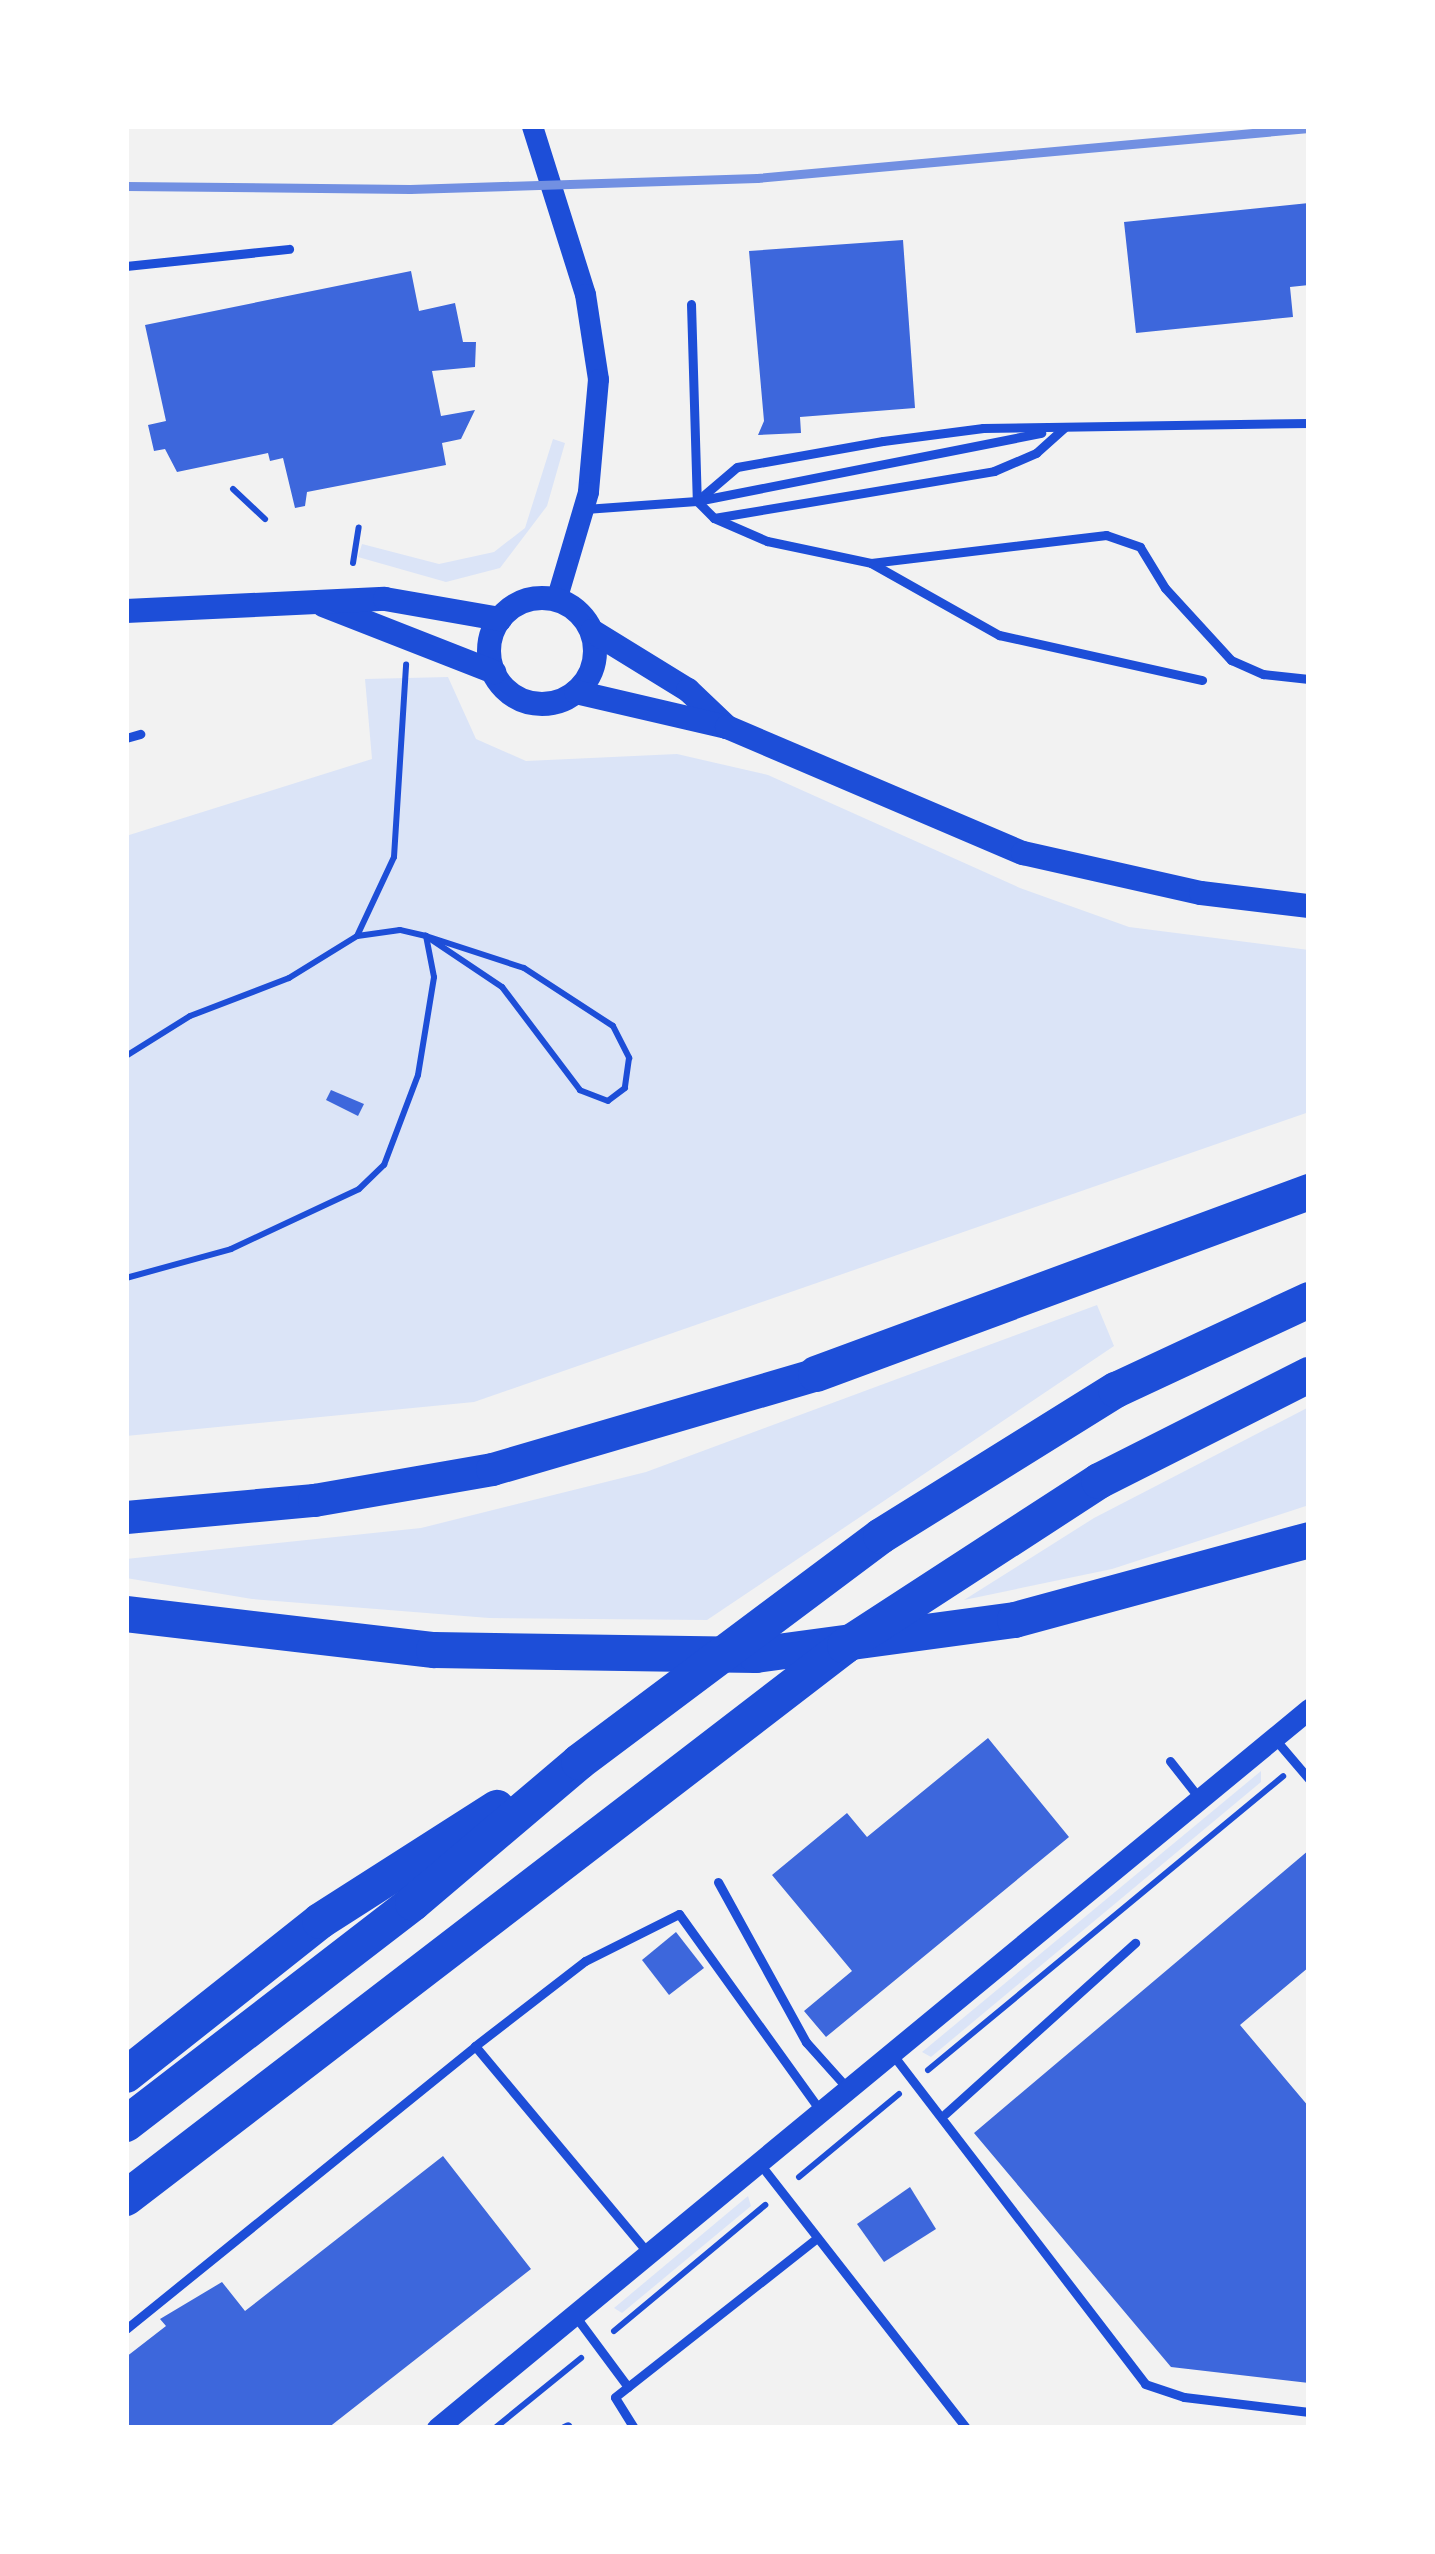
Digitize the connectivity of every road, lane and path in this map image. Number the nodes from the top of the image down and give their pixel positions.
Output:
1 (536, 136) edge
2 (289, 249) dead end
3 (126, 266) edge
4 (691, 304) dead end
5 (1309, 423) edge
6 (1064, 428) junction
7 (233, 489) dead end
8 (697, 501) junction
9 (584, 508) junction
10 (714, 518) junction
11 (265, 519) dead end
12 (359, 527) dead end
13 (353, 562) dead end
14 (871, 562) junction
15 (556, 600) junction
16 (321, 604) junction
17 (126, 611) edge
18 (500, 619) junction
19 (592, 631) junction
20 (408, 657) dead end
21 (494, 673) junction
22 (1309, 679) edge
23 (1202, 680) dead end
24 (576, 692) junction
25 (727, 727) junction
26 (140, 734) dead end
27 (126, 738) edge
28 (1309, 906) edge
29 (356, 936) junction
30 (426, 936) junction
31 (126, 1056) edge
32 (1309, 1192) edge
33 (126, 1278) edge
34 (1309, 1300) edge
35 (816, 1374) joint
36 (1309, 1375) edge
37 (126, 1517) edge
38 (1309, 1540) edge
39 (126, 1614) edge
40 (1309, 1709) edge
41 (1274, 1738) junction
42 (1170, 1761) dead end
43 (579, 1762) junction
44 (1309, 1779) edge
45 (1201, 1799) junction
46 (718, 1882) dead end
47 (1135, 1943) dead end
48 (475, 2046) junction
49 (892, 2055) junction
50 (126, 2075) edge
51 (849, 2091) junction
52 (822, 2113) junction
53 (945, 2114) junction
54 (126, 2124) edge
55 (760, 2164) junction
56 (126, 2198) edge
57 (818, 2238) junction
58 (649, 2254) junction
59 (576, 2317) junction
60 (126, 2329) edge
61 (628, 2387) junction
62 (1309, 2412) edge
63 (437, 2428) edge
64 (634, 2428) edge
65 (966, 2428) edge

1 - 9 street
2 - 3 lane
4 - 8 lane
5 - 6 lane
6 - 8 lane
6 - 8 lane
6 - 10 lane
7 - 11 path
8 - 9 lane
8 - 10 lane
9 - 15 street
10 - 14 lane
12 - 13 path
14 - 22 lane
14 - 23 lane
15 - 18 main road
15 - 19 main road
16 - 17 main road
16 - 18 main road
16 - 21 main road
18 - 21 main road
19 - 24 main road
19 - 25 main road
20 - 29 path
21 - 24 main road
24 - 25 main road
25 - 28 main road
26 - 27 lane
29 - 30 path
29 - 31 path
30 - 30 path
30 - 33 path
32 - 35 highway
34 - 43 highway
35 - 37 highway
36 - 56 highway
38 - 39 highway
40 - 41 street
41 - 44 lane
41 - 45 street
42 - 45 lane
43 - 50 highway
43 - 54 highway
45 - 49 street
46 - 51 lane
47 - 53 lane
48 - 52 lane
48 - 58 lane
48 - 60 lane
49 - 51 street
49 - 53 lane
51 - 52 street
52 - 55 street
53 - 62 lane
55 - 57 lane
55 - 58 street
57 - 61 lane
57 - 65 lane
58 - 59 street
59 - 61 lane
59 - 63 street
61 - 64 lane

